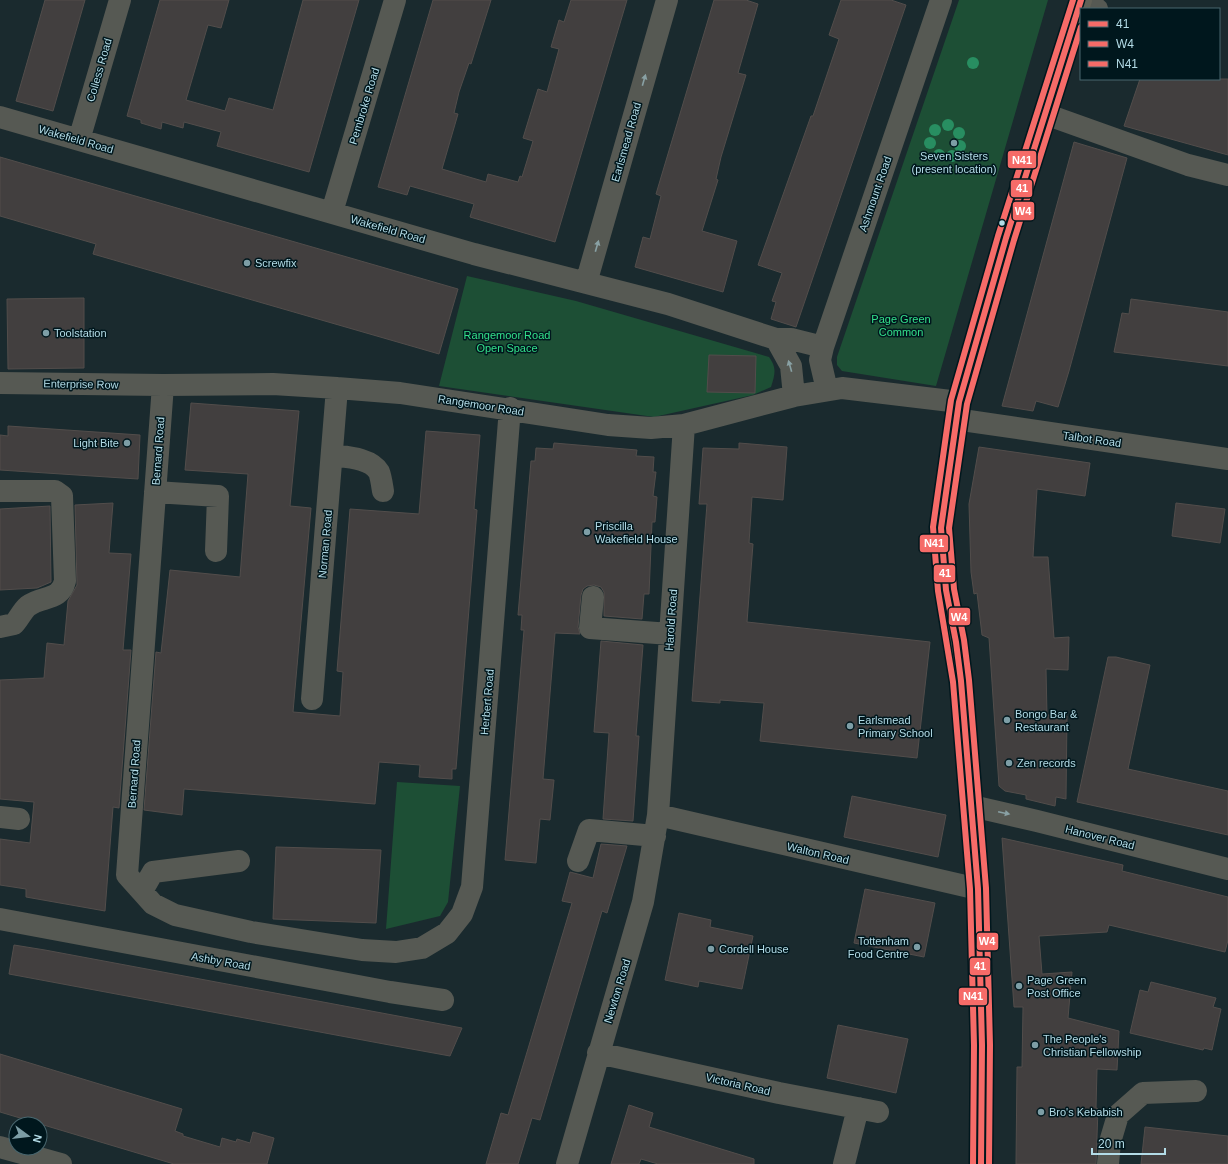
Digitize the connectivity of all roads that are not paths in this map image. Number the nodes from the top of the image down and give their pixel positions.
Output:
1 (120, 0) edge
2 (395, 0) edge
3 (667, 0) edge
4 (941, 0) edge
5 (1081, 0) edge
6 (1095, 8) edge
7 (1045, 114) junction
8 (0, 117) edge
9 (79, 140) junction
10 (1228, 175) edge
11 (332, 212) junction
12 (586, 283) junction
13 (776, 339) junction
14 (823, 347) junction
15 (0, 383) edge
16 (163, 385) junction
17 (337, 388) junction
18 (827, 390) junction
19 (794, 396) junction
20 (510, 408) junction
21 (957, 411) junction
22 (684, 425) junction
23 (332, 455) junction
24 (1228, 459) edge
25 (0, 491) edge
26 (383, 491) dead end
27 (155, 492) junction
28 (216, 552) dead end
29 (593, 597) dead end
30 (0, 627) edge
31 (670, 634) junction
32 (312, 699) dead end
33 (972, 806) junction
34 (657, 825) junction
35 (239, 861) dead end
36 (578, 861) dead end
37 (1228, 869) edge
38 (978, 890) junction
39 (142, 891) junction
40 (0, 919) edge
41 (396, 952) joint
42 (443, 1000) dead end
43 (598, 1053) junction
44 (1196, 1091) dead end
45 (0, 1147) edge
46 (62, 1164) edge
47 (567, 1164) edge
48 (844, 1164) edge
49 (981, 1164) edge
50 (1108, 1164) edge

1 - 9 street, Colless Road
2 - 11 street, Pembroke Road
12 -> 3 street, Earlsmead Road
4 - 14 street, Ashmount Road
5 - 6 street
5 - 7 main road
7 - 10 street
7 - 21 main road
8 - 9 street, Wakefield Road
9 - 11 street, Wakefield Road
11 - 12 street, Wakefield Road
12 - 13 street, Wakefield Road
13 - 14 street, Wakefield Road
19 -> 13 street
14 - 18 street, Ashmount Road
15 - 16 street, Enterprise Row
16 - 17 street, Rangemoor Road
16 - 27 street, Bernard Road
17 - 20 street, Rangemoor Road
17 - 23 street, Norman Road
18 - 19 street
18 - 21 street
19 - 22 street, Rangemoor Road
20 - 22 street, Rangemoor Road
20 - 41 street, Herbert Road
21 - 24 street, Talbot Road
21 - 33 main road
22 - 31 street, Harold Road
23 - 26 street
23 - 32 street, Norman Road
25 - 30 street
27 - 28 street
27 - 39 street, Bernard Road
29 - 31 street
31 - 34 street, Harold Road
33 -> 37 street, Hanover Road
33 - 38 main road
34 - 36 street, Walton Road
34 - 38 street, Walton Road
34 - 43 street, Newton Road
35 - 39 street
38 - 49 main road
39 - 41 street, Bernard Road
40 - 42 street, Ashby Road
43 - 47 street, Newton Road
43 - 48 street, Victoria Road
44 - 50 street
45 - 46 street

